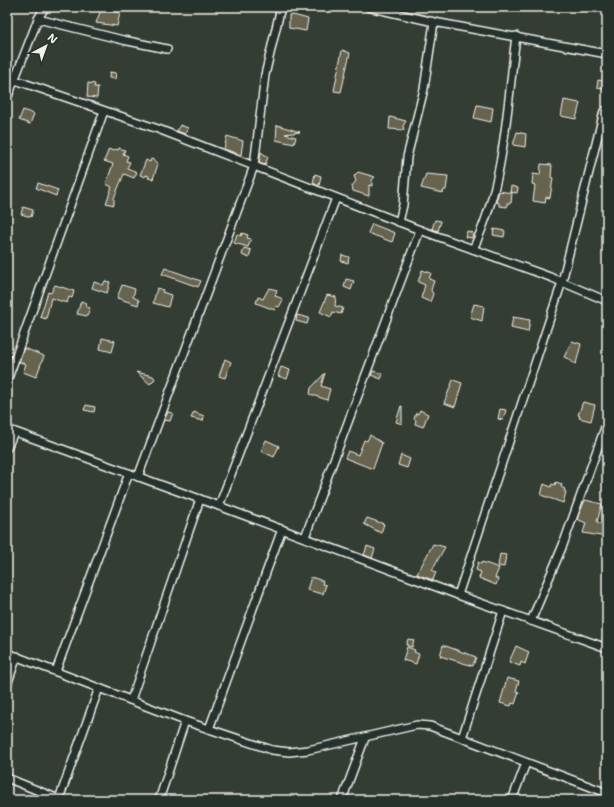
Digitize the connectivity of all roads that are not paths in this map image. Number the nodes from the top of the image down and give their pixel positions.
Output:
1 (45, 7) edge
2 (281, 7) edge
3 (368, 7) edge
4 (38, 19) junction
5 (434, 22) junction
6 (516, 36) junction
7 (167, 49) dead end
8 (607, 54) edge
9 (15, 80) junction
10 (7, 99) edge
11 (104, 110) junction
12 (604, 111) dead end
13 (254, 166) junction
14 (336, 198) junction
15 (399, 222) junction
16 (420, 230) junction
17 (472, 249) junction
18 (562, 282) junction
19 (607, 301) edge
20 (7, 381) edge
21 (607, 422) edge
22 (10, 430) edge
23 (7, 448) edge
24 (129, 473) junction
25 (138, 476) junction
26 (200, 499) junction
27 (219, 506) junction
28 (282, 529) junction
29 (304, 537) junction
30 (458, 595) junction
31 (504, 611) junction
32 (531, 621) junction
33 (606, 647) edge
34 (7, 653) edge
35 (17, 656) junction
36 (56, 671) junction
37 (7, 685) edge
38 (99, 688) junction
39 (130, 700) junction
40 (185, 721) junction
41 (209, 729) junction
42 (364, 738) junction
43 (462, 738) junction
44 (526, 763) junction
45 (7, 778) edge
46 (607, 793) edge
47 (60, 800) edge
48 (159, 800) edge
49 (342, 800) edge
50 (512, 800) edge

1 - 4 street
2 - 13 street
3 - 5 street
4 - 7 street
4 - 9 street
5 - 6 street
5 - 15 street
6 - 8 street
6 - 17 street
9 - 10 street
9 - 11 street
11 - 13 street
11 - 20 street
12 - 18 street
13 - 14 street
13 - 25 street
14 - 15 street
14 - 27 street
15 - 16 street
16 - 17 street
16 - 29 street
17 - 18 street
18 - 19 street
18 - 30 street
21 - 32 street
22 - 23 street
22 - 24 street
24 - 25 street
24 - 36 street
25 - 26 street
26 - 27 street
26 - 39 street
27 - 28 street
28 - 29 street
28 - 41 street
29 - 30 street
30 - 31 street
31 - 32 street
31 - 43 street
32 - 33 street
34 - 35 street
35 - 36 street
35 - 37 street
36 - 38 street
38 - 39 street
38 - 47 street
39 - 40 street
40 - 41 street
40 - 48 street
41 - 42 street
42 - 43 street
42 - 49 street
43 - 44 street
44 - 46 street
44 - 50 street
45 - 47 street

